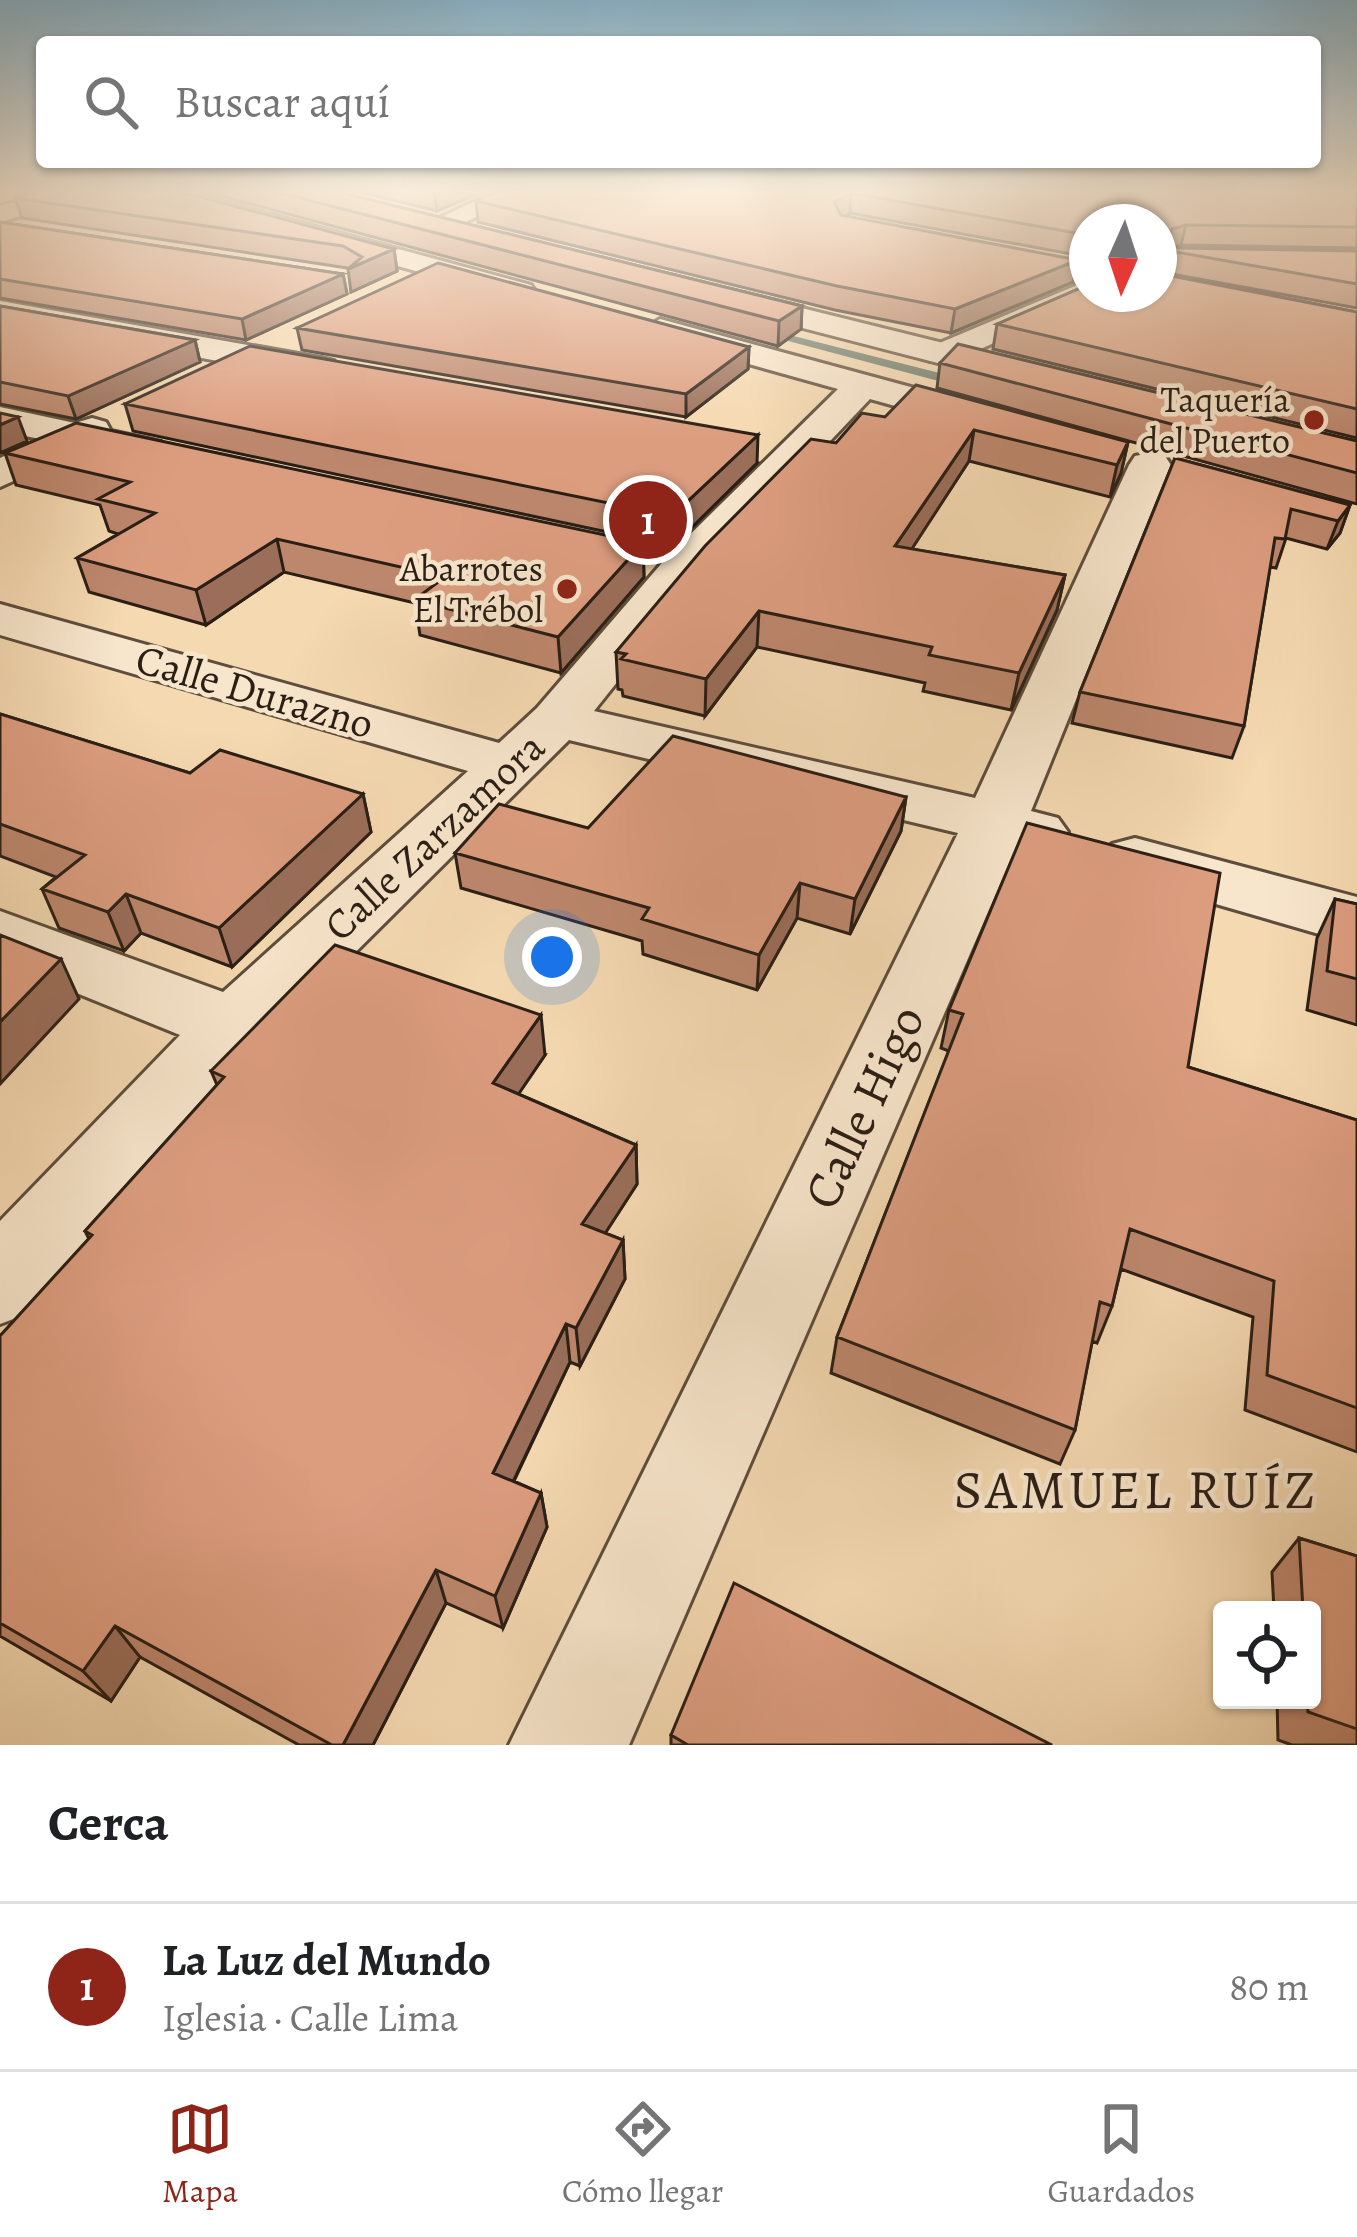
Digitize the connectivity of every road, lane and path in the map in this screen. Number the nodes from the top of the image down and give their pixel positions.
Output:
1 (430, 271) edge
2 (450, 271) edge
3 (1069, 282) edge
4 (673, 285) edge
5 (394, 288) edge
6 (549, 298) edge
7 (0, 311) edge
8 (616, 317) edge
9 (311, 327) edge
10 (942, 354) junction
11 (249, 356) junction
12 (363, 376) edge
13 (1058, 382) edge
14 (863, 385) junction
15 (185, 386) edge
16 (122, 416) edge
17 (0, 419) edge
18 (1017, 428) edge
19 (79, 436) junction
20 (195, 461) edge
21 (1150, 465) dead end
22 (0, 474) edge
23 (0, 619) edge
24 (557, 720) junction
25 (509, 764) junction
26 (996, 821) junction
27 (1357, 921) edge
28 (0, 935) edge
29 (234, 1026) junction
30 (0, 1283) edge
31 (569, 1745) edge

1 - 5 street
2 - 6 street
3 - 10 street
4 - 10 street
7 - 11 street
8 - 14 street
9 - 11 street
10 - 13 street
11 - 12 street
11 - 15 street
14 - 18 street
14 - 24 street, Calle Zarzamora
16 - 19 street
17 - 19 street
19 - 20 street
19 - 22 street
21 - 26 street, Calle Higo
23 - 25 street, Calle Durazno
24 - 25 street, Calle Zarzamora
24 - 26 street
25 - 29 street, Calle Zarzamora
26 - 27 street
26 - 31 street, Calle Higo
28 - 29 street
29 - 30 street, Calle Zarzamora

